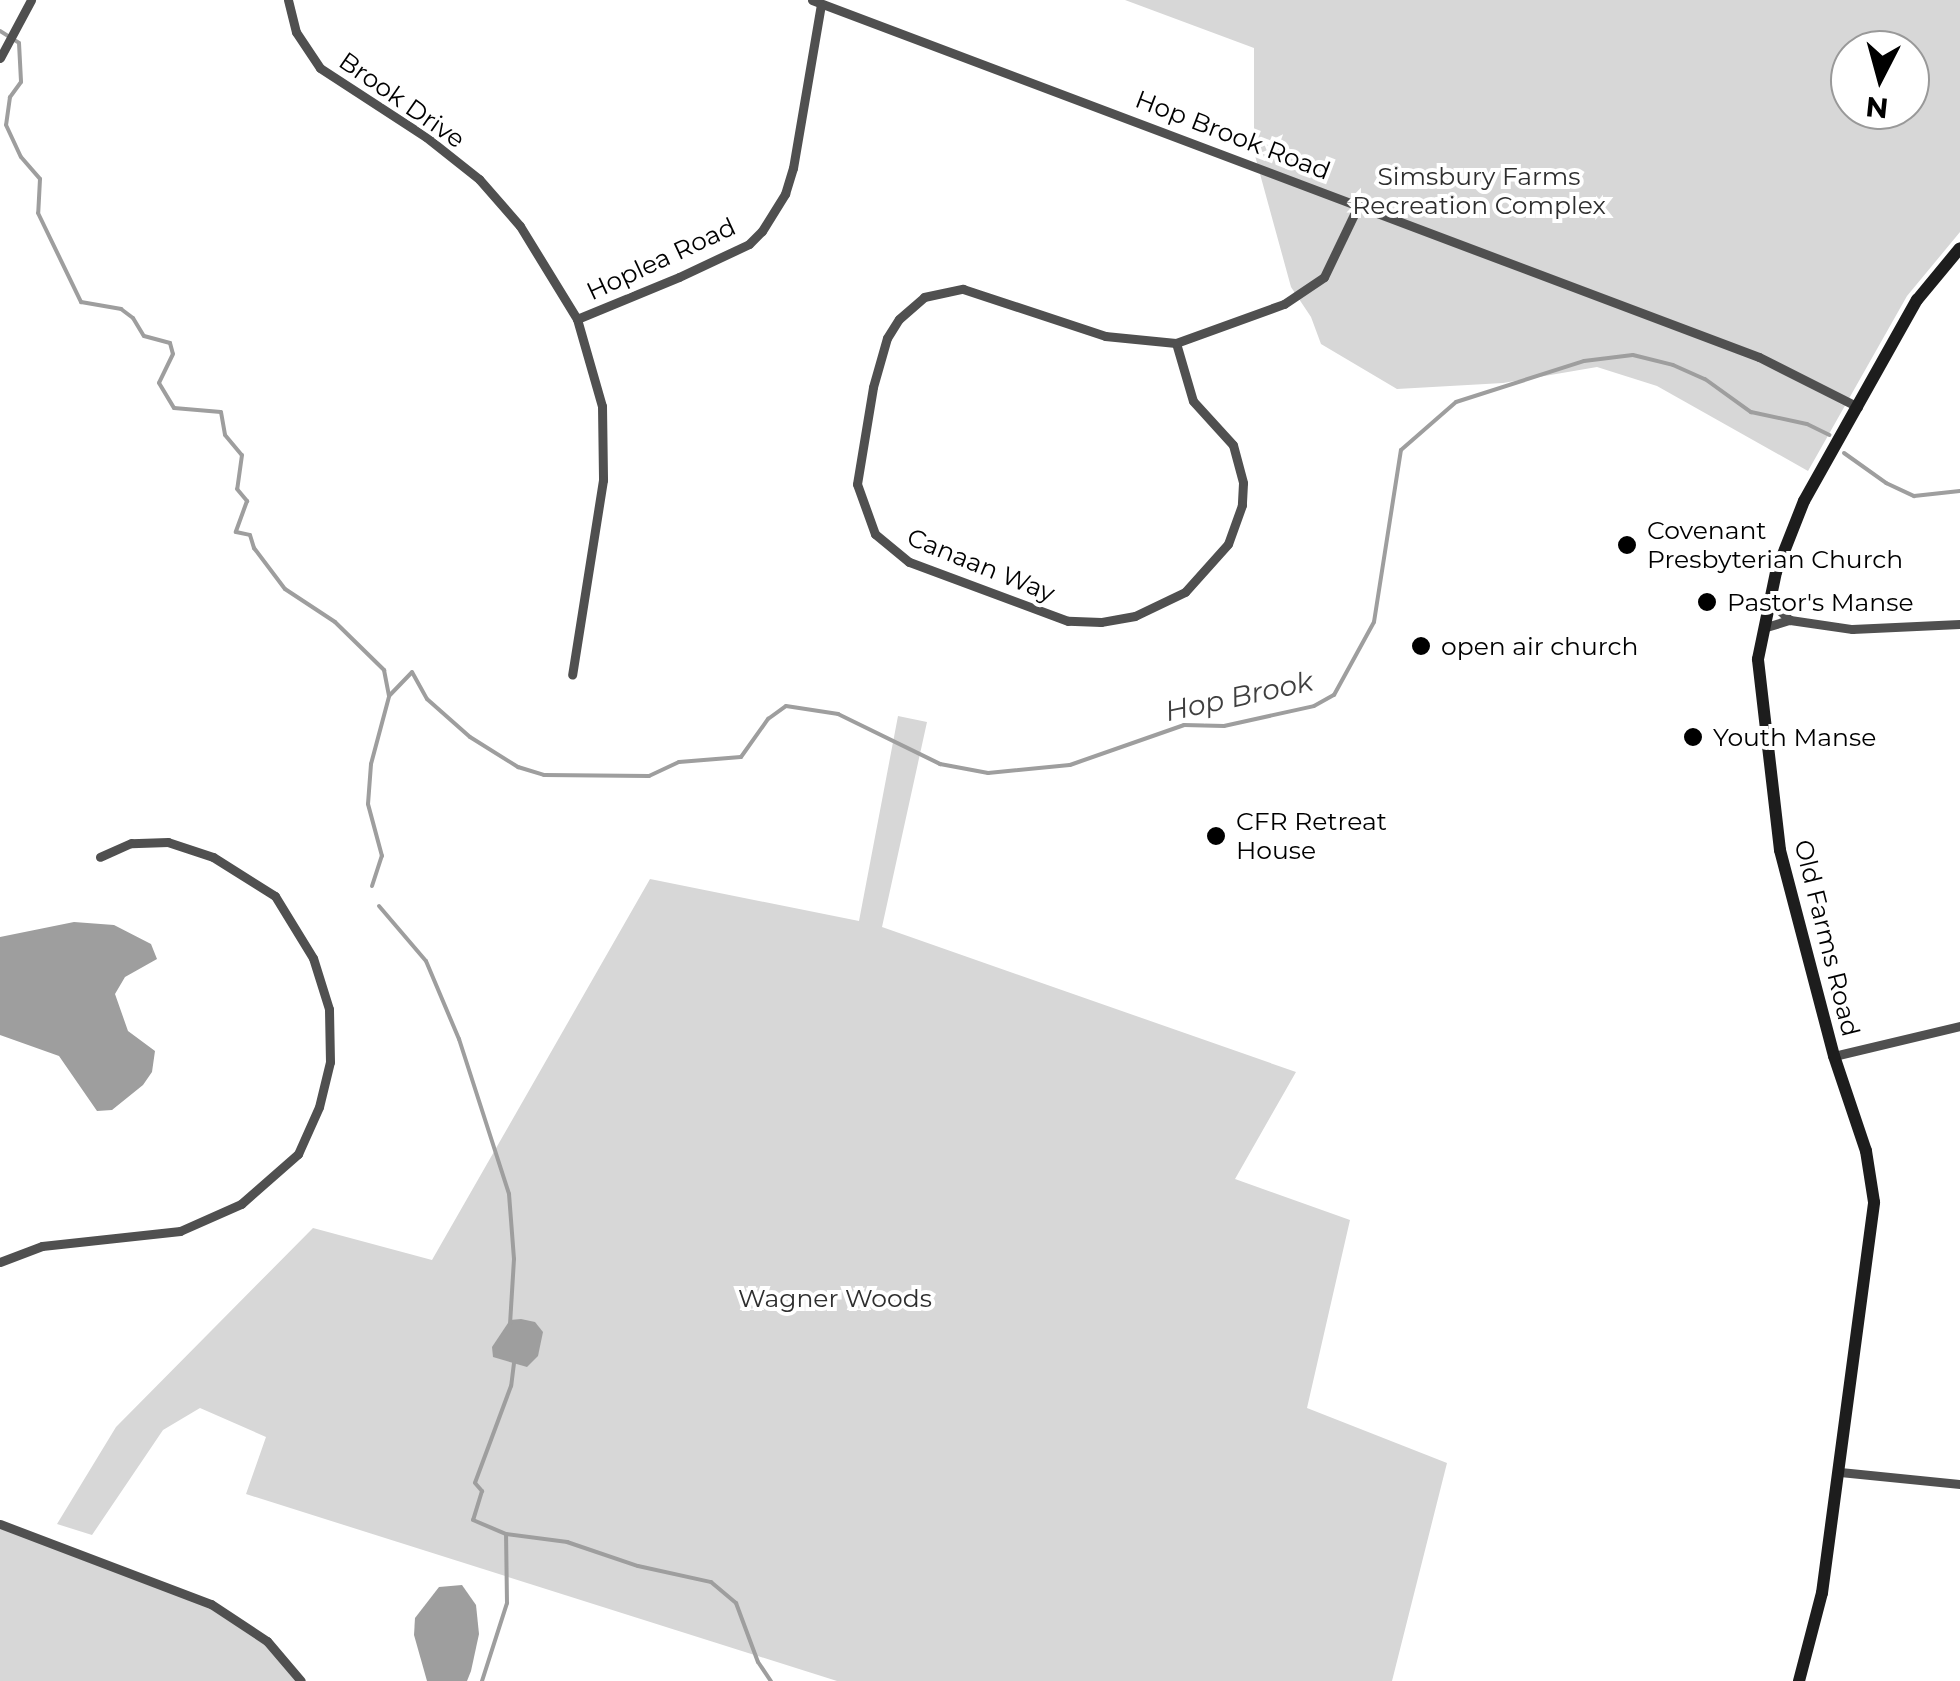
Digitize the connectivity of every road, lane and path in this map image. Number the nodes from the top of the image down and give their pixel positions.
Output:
1 (31, 0) edge
2 (288, 0) edge
3 (816, 2) edge
4 (0, 58) edge
5 (1359, 204) junction
6 (1960, 248) edge
7 (577, 319) junction
8 (1176, 343) junction
9 (1858, 407) junction
10 (1769, 600) junction
11 (1790, 620) junction
12 (1960, 624) edge
13 (1764, 628) junction
14 (572, 675) dead end
15 (100, 857) dead end
16 (1960, 1026) edge
17 (1834, 1056) junction
18 (0, 1262) edge
19 (1840, 1472) junction
20 (1960, 1484) edge
21 (0, 1524) edge
22 (301, 1681) edge
23 (1799, 1681) edge

1 - 4 street
2 - 7 street, Brook Drive
3 - 5 street, Hop Brook Road
3 - 7 street, Hoplea Road
5 - 8 street, Canaan Way
5 - 9 street, Hop Brook Road
6 - 9 street, Old Farms Road
7 - 14 street, Brook Drive
8 - 8 street, Canaan Way
9 - 10 street, Old Farms Road
10 - 11 street
10 - 13 street, Old Farms Road
11 - 12 street
11 - 13 street
13 - 17 street, Old Farms Road
15 - 18 street
16 - 17 street
17 - 19 street, Old Farms Road
19 - 20 street
19 - 23 street, Old Farms Road
21 - 22 street

